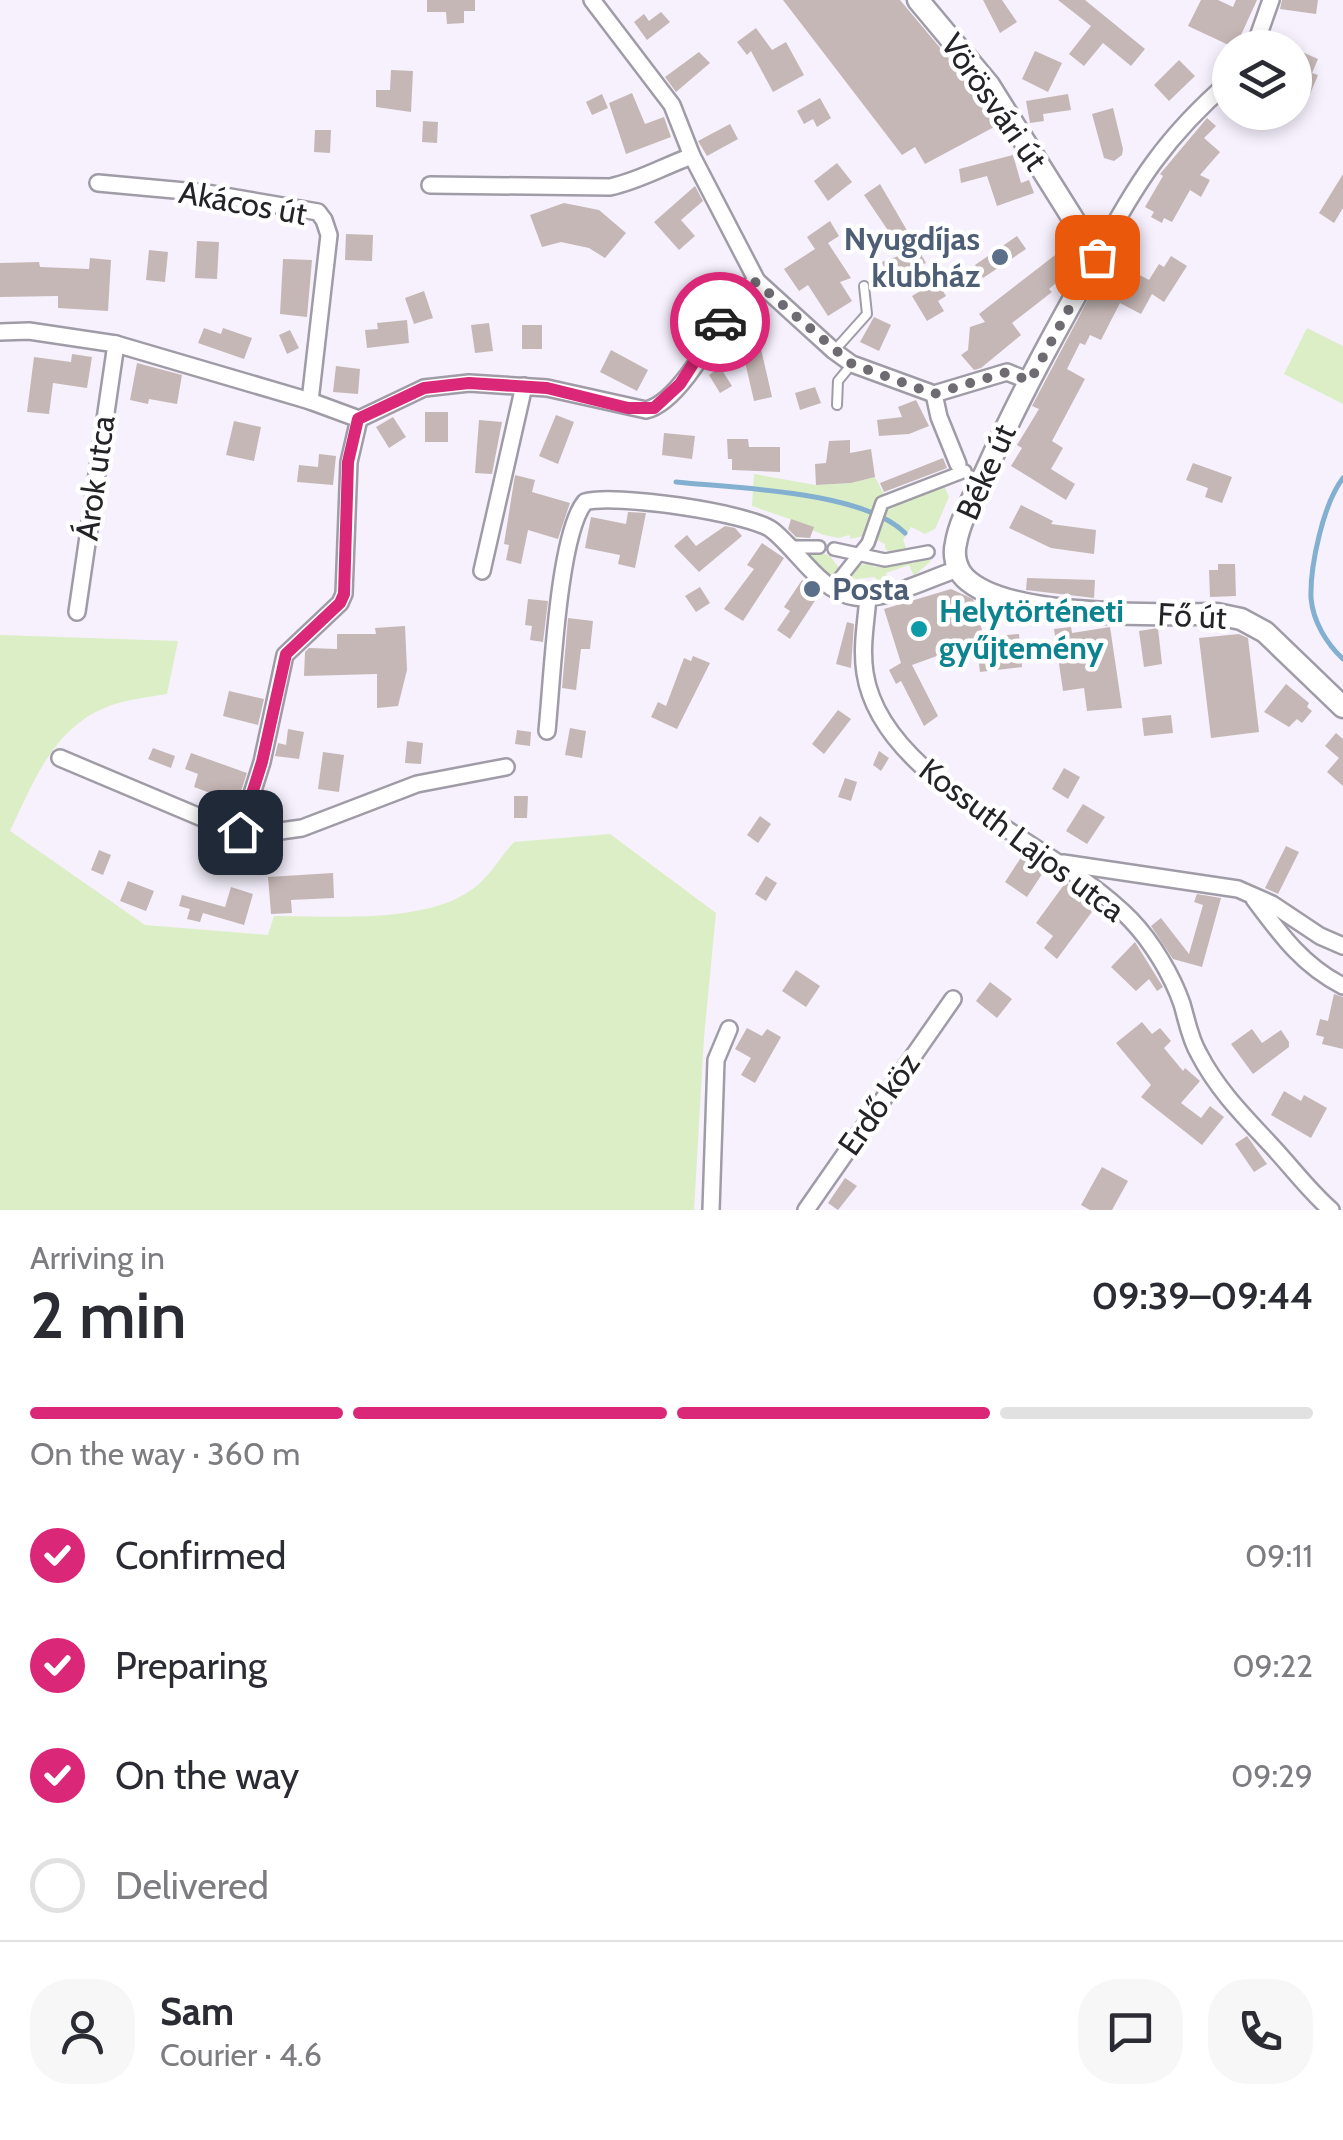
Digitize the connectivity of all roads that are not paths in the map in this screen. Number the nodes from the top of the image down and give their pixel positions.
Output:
1 (592, 0) edge
2 (918, 0) edge
3 (1271, 0) edge
4 (1260, 30) edge
5 (1212, 98) edge
6 (692, 156) junction
7 (98, 183) dead end
8 (430, 184) dead end
9 (1097, 257) junction
10 (756, 282) junction
11 (864, 286) dead end
12 (0, 332) edge
13 (116, 344) junction
14 (834, 351) junction
15 (852, 364) junction
16 (1030, 381) junction
17 (524, 386) junction
18 (934, 394) junction
19 (310, 401) junction
20 (837, 405) dead end
21 (358, 419) junction
22 (968, 473) junction
23 (788, 546) junction
24 (819, 547) dead end
25 (834, 549) dead end
26 (928, 552) dead end
27 (857, 554) junction
28 (958, 569) junction
29 (482, 572) dead end
30 (833, 587) junction
31 (868, 598) junction
32 (77, 612) dead end
33 (1343, 707) edge
34 (546, 731) dead end
35 (60, 758) dead end
36 (506, 767) dead end
37 (240, 832) junction
38 (1063, 863) junction
39 (1252, 895) junction
40 (1343, 946) edge
41 (1343, 986) edge
42 (953, 998) dead end
43 (729, 1029) dead end
44 (710, 1210) edge
45 (806, 1210) edge
46 (1331, 1210) edge

1 - 6 street
2 - 9 main road, Vörösvári út
3 - 4 street
5 - 9 street, Béke út
6 - 8 street
6 - 10 street
7 - 19 street, Akácos út
9 - 16 main road, Béke út
10 - 14 street
10 - 17 street
11 - 14 lane
12 - 13 street
13 - 19 street
13 - 32 street, Árok utca
14 - 15 street
15 - 18 street
15 - 20 lane
16 - 18 street
16 - 22 main road, Béke út
17 - 21 street
17 - 29 street
18 - 22 street
19 - 21 street
21 - 37 street
22 - 27 street
22 - 28 main road, Béke út
23 - 24 street
23 - 30 street
23 - 34 street
25 - 27 street
26 - 27 street
27 - 30 street
28 - 31 street
28 - 33 main road, Fő út
30 - 31 street
31 - 38 street, Kossuth Lajos utca
35 - 37 street
36 - 37 street
38 - 39 street
38 - 46 street, Kossuth Lajos utca
39 - 40 street
39 - 41 street
42 - 45 street, Erdő köz
43 - 44 street

